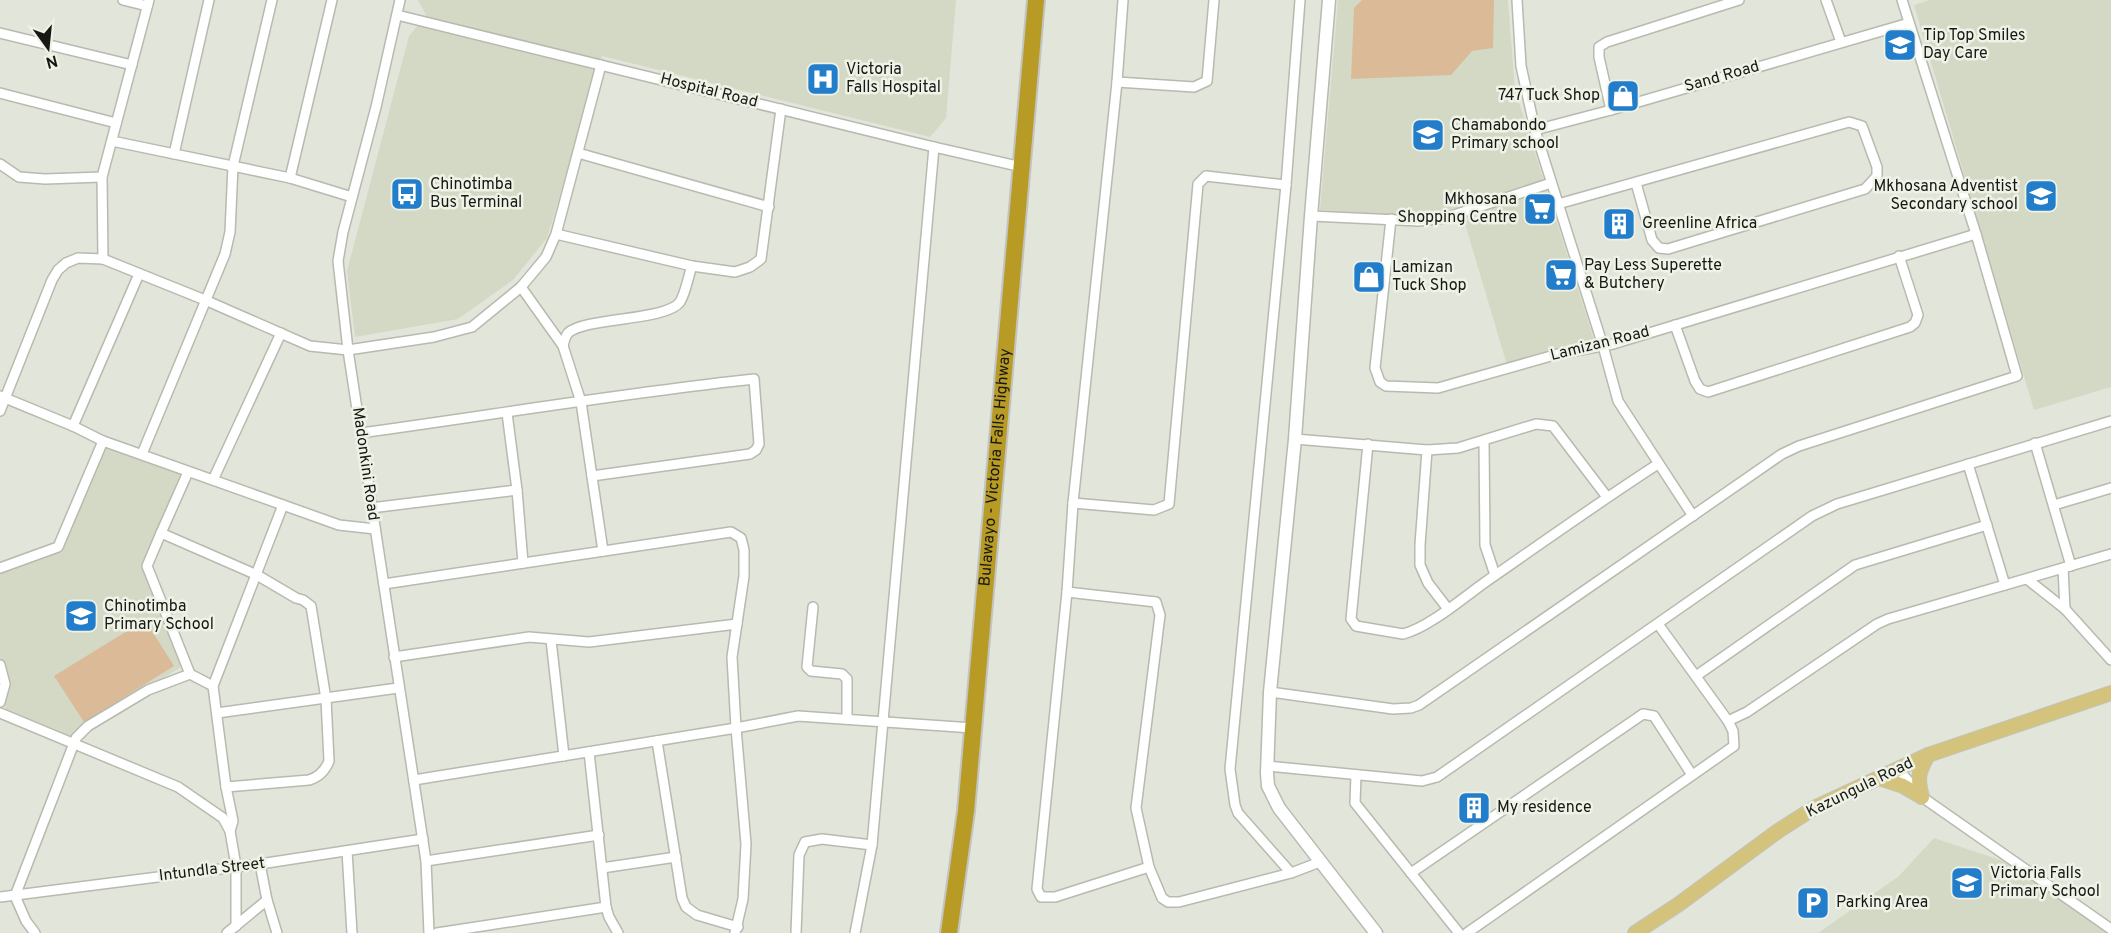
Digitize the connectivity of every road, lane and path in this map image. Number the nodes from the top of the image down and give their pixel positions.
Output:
1 (123, 0) edge
2 (209, 0) edge
3 (272, 0) edge
4 (332, 0) edge
5 (400, 0) edge
6 (1036, 0) edge
7 (1123, 0) edge
8 (1214, 0) edge
9 (1300, 0) edge
10 (1329, 0) edge
11 (1517, 0) edge
12 (1739, 0) edge
13 (1826, 0) edge
14 (1902, 0) edge
15 (148, 3) edge
16 (397, 15) junction
17 (1909, 23) junction
18 (0, 33) edge
19 (1841, 42) junction
20 (132, 65) junction
21 (600, 65) junction
22 (1118, 82) junction
23 (0, 93) edge
24 (781, 109) junction
25 (1611, 110) junction
26 (116, 123) junction
27 (1535, 130) junction
28 (112, 141) junction
29 (934, 147) junction
30 (578, 153) junction
31 (174, 154) junction
32 (0, 164) edge
33 (233, 166) junction
34 (1022, 167) junction
35 (102, 177) junction
36 (290, 178) junction
37 (1551, 183) junction
38 (1636, 183) junction
39 (1286, 185) junction
40 (352, 197) junction
41 (1558, 204) junction
42 (769, 207) junction
43 (1311, 216) junction
44 (1391, 219) junction
45 (556, 234) junction
46 (1976, 234) junction
47 (1899, 256) junction
48 (103, 259) junction
49 (692, 266) junction
50 (139, 274) junction
51 (521, 287) junction
52 (206, 300) junction
53 (1676, 325) junction
54 (281, 333) junction
55 (563, 346) junction
56 (1603, 346) junction
57 (348, 350) junction
58 (3, 397) edge
59 (581, 402) junction
60 (0, 411) edge
61 (507, 413) junction
62 (2111, 421) edge
63 (73, 426) junction
64 (361, 433) junction
65 (1295, 439) junction
66 (103, 441) junction
67 (1484, 441) junction
68 (2035, 443) junction
69 (1368, 444) junction
70 (1427, 450) junction
71 (142, 454) junction
72 (1658, 464) junction
73 (1968, 464) junction
74 (188, 472) junction
75 (592, 476) junction
76 (213, 480) junction
77 (2111, 488) edge
78 (517, 490) junction
79 (1607, 497) junction
80 (1073, 503) junction
81 (283, 505) junction
82 (2054, 505) junction
83 (371, 508) junction
84 (1694, 516) junction
85 (1987, 525) junction
86 (375, 529) junction
87 (160, 533) junction
88 (603, 551) junction
89 (2111, 554) edge
90 (523, 563) junction
91 (2067, 567) junction
92 (0, 568) edge
93 (257, 575) junction
94 (1495, 575) junction
95 (2027, 579) junction
96 (384, 584) junction
97 (2005, 585) junction
98 (1067, 592) junction
99 (813, 607) dead end
100 (1448, 609) junction
101 (2065, 609) junction
102 (737, 624) junction
103 (1658, 624) junction
104 (551, 640) junction
105 (394, 657) junction
106 (2111, 660) edge
107 (0, 665) edge
108 (190, 674) junction
109 (1695, 676) junction
110 (213, 686) junction
111 (398, 688) junction
112 (1270, 692) junction
113 (2111, 693) edge
114 (326, 699) junction
115 (0, 702) edge
116 (0, 713) edge
117 (217, 713) junction
118 (847, 718) junction
119 (882, 721) junction
120 (1728, 722) junction
121 (736, 728) junction
122 (973, 728) junction
123 (657, 741) junction
124 (74, 744) junction
125 (589, 752) junction
126 (1928, 755) junction
127 (564, 756) junction
128 (1267, 766) junction
129 (1898, 769) junction
130 (1356, 774) junction
131 (1692, 775) junction
132 (1879, 778) junction
133 (414, 780) junction
134 (226, 787) junction
135 (1922, 797) junction
136 (230, 831) junction
137 (599, 835) junction
138 (423, 839) junction
139 (872, 845) junction
140 (347, 851) junction
141 (676, 857) junction
142 (426, 861) junction
143 (1320, 862) junction
144 (260, 864) junction
145 (236, 866) junction
146 (1149, 867) junction
147 (602, 868) junction
148 (1291, 873) junction
149 (1411, 873) junction
150 (15, 896) junction
151 (0, 897) edge
152 (267, 900) junction
153 (606, 907) junction
154 (236, 926) junction
155 (507, 928) edge
156 (2111, 929) edge
157 (736, 930) edge
158 (35, 933) edge
159 (227, 933) edge
160 (277, 933) edge
161 (352, 933) edge
162 (429, 933) edge
163 (437, 933) edge
164 (618, 933) edge
165 (796, 933) edge
166 (855, 933) edge
167 (949, 933) edge
168 (1376, 933) edge
169 (1458, 933) edge
170 (1467, 933) edge
171 (1635, 933) edge

1 - 15 street
2 - 31 street
3 - 33 street
4 - 36 street
5 - 16 street, Madonkini Road
6 - 34 highway, Bulawayo - Victoria Falls Highway
7 - 22 street
8 - 22 street
9 - 39 street
10 - 43 street
11 - 27 street
12 - 25 street
13 - 19 street
14 - 17 street
15 - 20 street
16 - 21 street, Hospital Road
16 - 40 street, Madonkini Road
17 - 19 street, Sand Road
17 - 46 street
18 - 20 street
19 - 25 street, Sand Road
20 - 26 street
21 - 24 street, Hospital Road
21 - 30 street
22 - 80 street
23 - 26 street
24 - 29 street, Hospital Road
24 - 42 street
25 - 27 street, Sand Road
26 - 28 street
27 - 37 street
28 - 31 street
28 - 35 street
29 - 34 street, Hospital Road
29 - 119 street
30 - 42 street
30 - 45 street
31 - 33 street
32 - 35 street
33 - 36 street
33 - 52 street
34 - 122 highway, Bulawayo - Victoria Falls Highway
35 - 48 street
36 - 40 street
37 - 41 street
37 - 44 street
38 - 38 street
38 - 41 street
39 - 80 street
39 - 148 street
40 - 57 street, Madonkini Road
41 - 56 street
42 - 49 street
43 - 44 street
43 - 65 street
44 - 56 street, Lamizan Road
45 - 49 street
45 - 51 street
46 - 47 street, Lamizan Road
46 - 84 street
47 - 53 street, Lamizan Road
47 - 53 street
48 - 50 street
48 - 58 street
49 - 55 street
50 - 52 street
50 - 63 street
51 - 55 street
51 - 57 street
52 - 54 street
52 - 71 street
53 - 56 street, Lamizan Road
54 - 57 street
54 - 76 street
55 - 59 street
56 - 72 street
57 - 64 street, Madonkini Road
58 - 60 street
58 - 63 street
59 - 61 street
59 - 75 street
59 - 75 street
61 - 64 street
61 - 78 street
62 - 68 street
63 - 66 street
64 - 83 street, Madonkini Road
65 - 69 street
65 - 112 street
66 - 71 street
66 - 92 street
67 - 70 street
67 - 79 street
67 - 94 street
68 - 73 street
68 - 82 street
69 - 70 street
69 - 100 street
70 - 100 street
71 - 74 street
72 - 79 street
72 - 84 street
73 - 85 street
73 - 103 street
74 - 76 street
74 - 87 street
75 - 88 street
76 - 81 street
77 - 82 street
78 - 83 street
78 - 90 street
79 - 94 street
80 - 98 street
81 - 86 street
81 - 93 street
82 - 91 street
83 - 86 street, Madonkini Road
84 - 112 street
85 - 97 street
85 - 109 street
86 - 96 street, Madonkini Road
87 - 93 street
87 - 108 street
88 - 90 street
88 - 102 street
89 - 91 street
90 - 96 street
91 - 95 street
91 - 101 street
93 - 110 street
93 - 114 street
94 - 100 street
95 - 97 street
95 - 101 street
96 - 105 street, Madonkini Road
97 - 120 street
98 - 146 street
98 - 146 street
99 - 118 street
101 - 106 street
102 - 104 street
102 - 121 street
103 - 109 street
103 - 130 street
104 - 105 street
104 - 127 street
105 - 111 street, Madonkini Road
107 - 115 street
108 - 110 street
108 - 124 street
109 - 120 street
110 - 117 street
111 - 114 street
111 - 133 street, Madonkini Road
112 - 128 street
113 - 126 main road, Kazungula Road
114 - 117 street
114 - 134 street
116 - 124 street
117 - 134 street
118 - 119 street
118 - 121 street
119 - 122 street
119 - 139 street
120 - 131 street
121 - 123 street
121 - 157 street
122 - 167 highway, Bulawayo - Victoria Falls Highway
123 - 125 street
123 - 141 street
124 - 136 street
124 - 150 street
125 - 127 street
125 - 137 street
126 - 129 main road, Kazungula Road
126 - 135 main road
127 - 133 street
128 - 130 street
128 - 143 street
129 - 132 main road, Kazungula Road
129 - 135 street
130 - 149 street
131 - 149 street
131 - 170 street
132 - 135 main road
132 - 171 main road, Kazungula Road
133 - 138 street, Madonkini Road
134 - 136 street
135 - 156 street
136 - 145 street
137 - 142 street
137 - 147 street
138 - 140 street, Intundla Street
138 - 142 street, Madonkini Road
139 - 165 street
139 - 166 street
140 - 144 street, Intundla Street
140 - 161 street
141 - 147 street
141 - 157 street
142 - 162 street, Madonkini Road
143 - 148 street
143 - 168 street
144 - 145 street, Intundla Street
144 - 152 street
145 - 150 street, Intundla Street
145 - 154 street
146 - 148 street
147 - 153 street
149 - 169 street
150 - 151 street, Intundla Street
150 - 158 street
152 - 154 street
152 - 160 street
153 - 155 street
153 - 164 street
154 - 159 street
155 - 163 street

